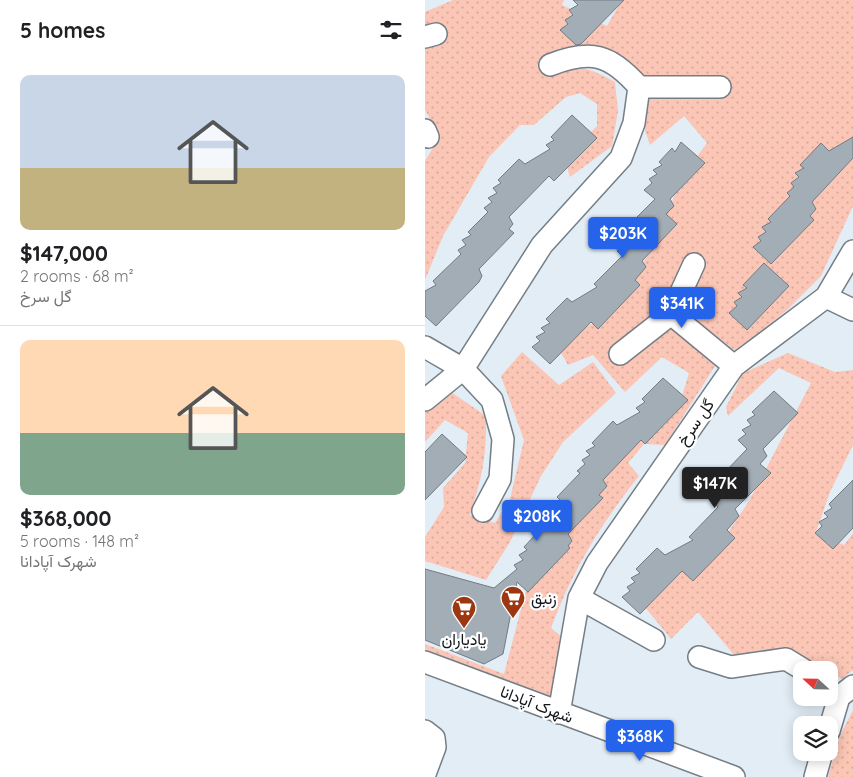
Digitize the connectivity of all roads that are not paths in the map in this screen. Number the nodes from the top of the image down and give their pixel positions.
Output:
1 (550, 66) dead end
2 (639, 87) junction
3 (720, 87) dead end
4 (853, 251) edge
5 (694, 264) dead end
6 (826, 297) junction
7 (853, 310) edge
8 (671, 314) junction
9 (425, 347) edge
10 (620, 354) dead end
11 (734, 366) junction
12 (463, 369) junction
13 (425, 400) edge
14 (483, 511) dead end
15 (579, 598) junction
16 (654, 640) dead end
17 (699, 657) dead end
18 (425, 662) edge
19 (793, 664) edge
20 (840, 690) edge
21 (559, 713) junction
22 (833, 716) edge
23 (425, 730) edge
24 (819, 761) edge
25 (425, 774) edge
26 (734, 777) edge
27 (815, 777) edge

1 - 2 street
2 - 3 street
2 - 12 street
4 - 6 street, گل سرخ
5 - 8 street
6 - 7 street
6 - 11 street, گل سرخ
8 - 10 street
8 - 11 street
9 - 12 street
11 - 15 street, گل سرخ
12 - 13 street
12 - 14 street
15 - 16 street
15 - 21 street, گل سرخ
17 - 19 street
18 - 21 street, شهرک آپادانا
20 - 22 street
21 - 26 street, شهرک آپادانا
23 - 25 street
24 - 27 street

